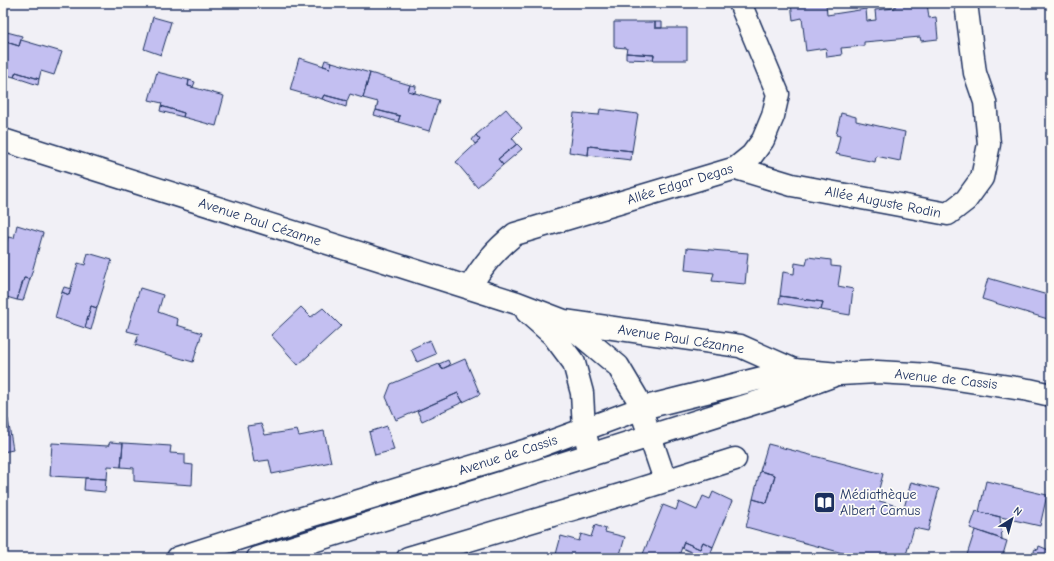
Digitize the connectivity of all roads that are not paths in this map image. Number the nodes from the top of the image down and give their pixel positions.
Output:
1 (740, 3) edge
2 (966, 3) edge
3 (3, 140) edge
4 (736, 168) junction
5 (469, 288) junction
6 (517, 303) junction
7 (564, 321) junction
8 (794, 370) junction
9 (839, 374) junction
10 (1051, 395) edge
11 (642, 408) junction
12 (584, 430) junction
13 (651, 435) junction
14 (590, 454) junction
15 (735, 459) dead end
16 (665, 480) junction
17 (178, 558) edge
18 (258, 558) edge
19 (408, 558) edge

1 - 4 street, Allée Edgar Degas
2 - 4 street, Allée Auguste Rodin
3 - 5 street, Avenue Paul Cézanne
4 - 5 street, Allée Edgar Degas
5 - 6 street, Avenue Paul Cézanne
6 - 7 street, Avenue Paul Cézanne
6 - 12 street, Avenue Paul Cézanne
7 - 8 street, Avenue Paul Cézanne
7 - 11 street, Avenue Paul Cézanne
8 - 9 street, Avenue de Cassis
8 - 11 street, Avenue de Cassis
9 - 10 street, Avenue de Cassis
9 - 13 street, Avenue de Cassis
11 - 12 street, Avenue de Cassis
11 - 13 street, Avenue Paul Cézanne
12 - 14 street, Avenue Paul Cézanne
12 - 17 street, Avenue de Cassis
13 - 14 street, Avenue de Cassis
13 - 16 street, Avenue Paul Cézanne
14 - 18 street, Avenue de Cassis
15 - 16 street
16 - 19 street

